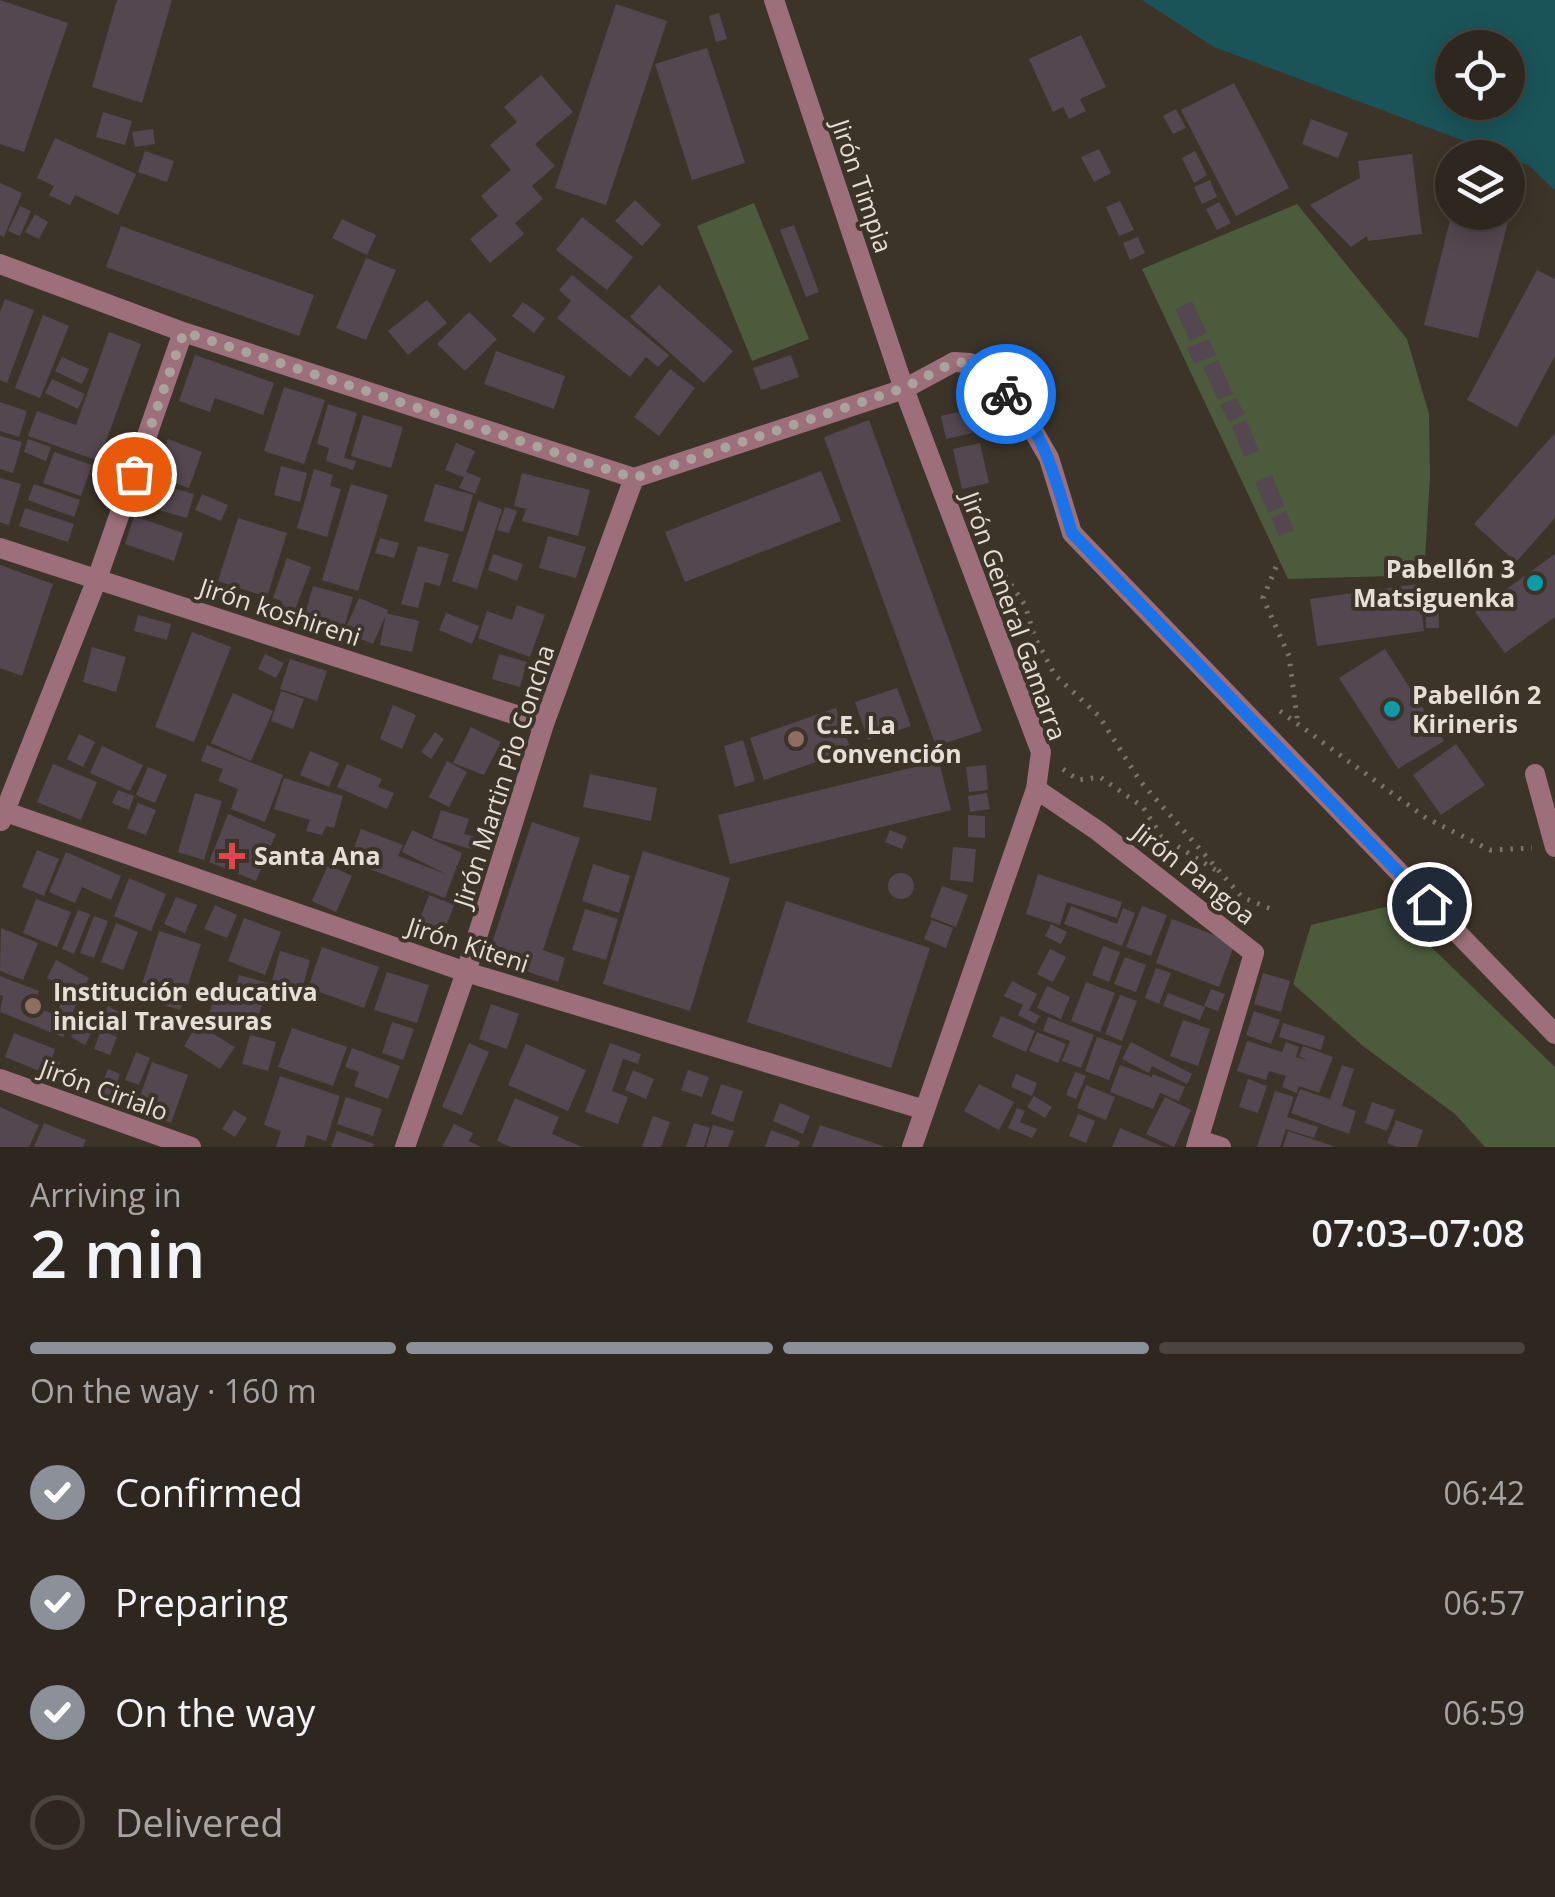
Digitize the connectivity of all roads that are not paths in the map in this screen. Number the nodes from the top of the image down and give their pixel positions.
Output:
1 (774, 0) edge
2 (0, 264) edge
3 (184, 332) junction
4 (904, 388) junction
5 (634, 478) junction
6 (0, 548) edge
7 (96, 580) junction
8 (544, 724) junction
9 (1535, 774) dead end
10 (1036, 789) junction
11 (1, 815) edge
12 (1555, 846) edge
13 (466, 972) junction
14 (1555, 1034) edge
15 (0, 1079) edge
16 (925, 1110) junction
17 (1197, 1143) edge
18 (191, 1147) edge
19 (405, 1147) edge
20 (912, 1147) edge
21 (1221, 1147) edge

1 - 4 street, Jirón Timpia
2 - 3 street
3 - 5 street
3 - 7 street
4 - 5 street
4 - 10 street, Jirón General Gamarra
4 - 14 street
5 - 8 street, Jirón Martin Pio Concha
6 - 7 street, Jirón koshireni
7 - 8 street, Jirón koshireni
7 - 11 street
8 - 13 street, Jirón Martin Pio Concha
9 - 12 street
10 - 16 street, Jirón General Gamarra
10 - 17 street, Jirón Pangoa
11 - 13 street, Jirón Kiteni
13 - 16 street, Jirón Kiteni
13 - 19 street, Jirón Martin Pio Concha
15 - 18 street, Jirón Cirialo
16 - 20 street, Jirón General Gamarra
17 - 21 street

